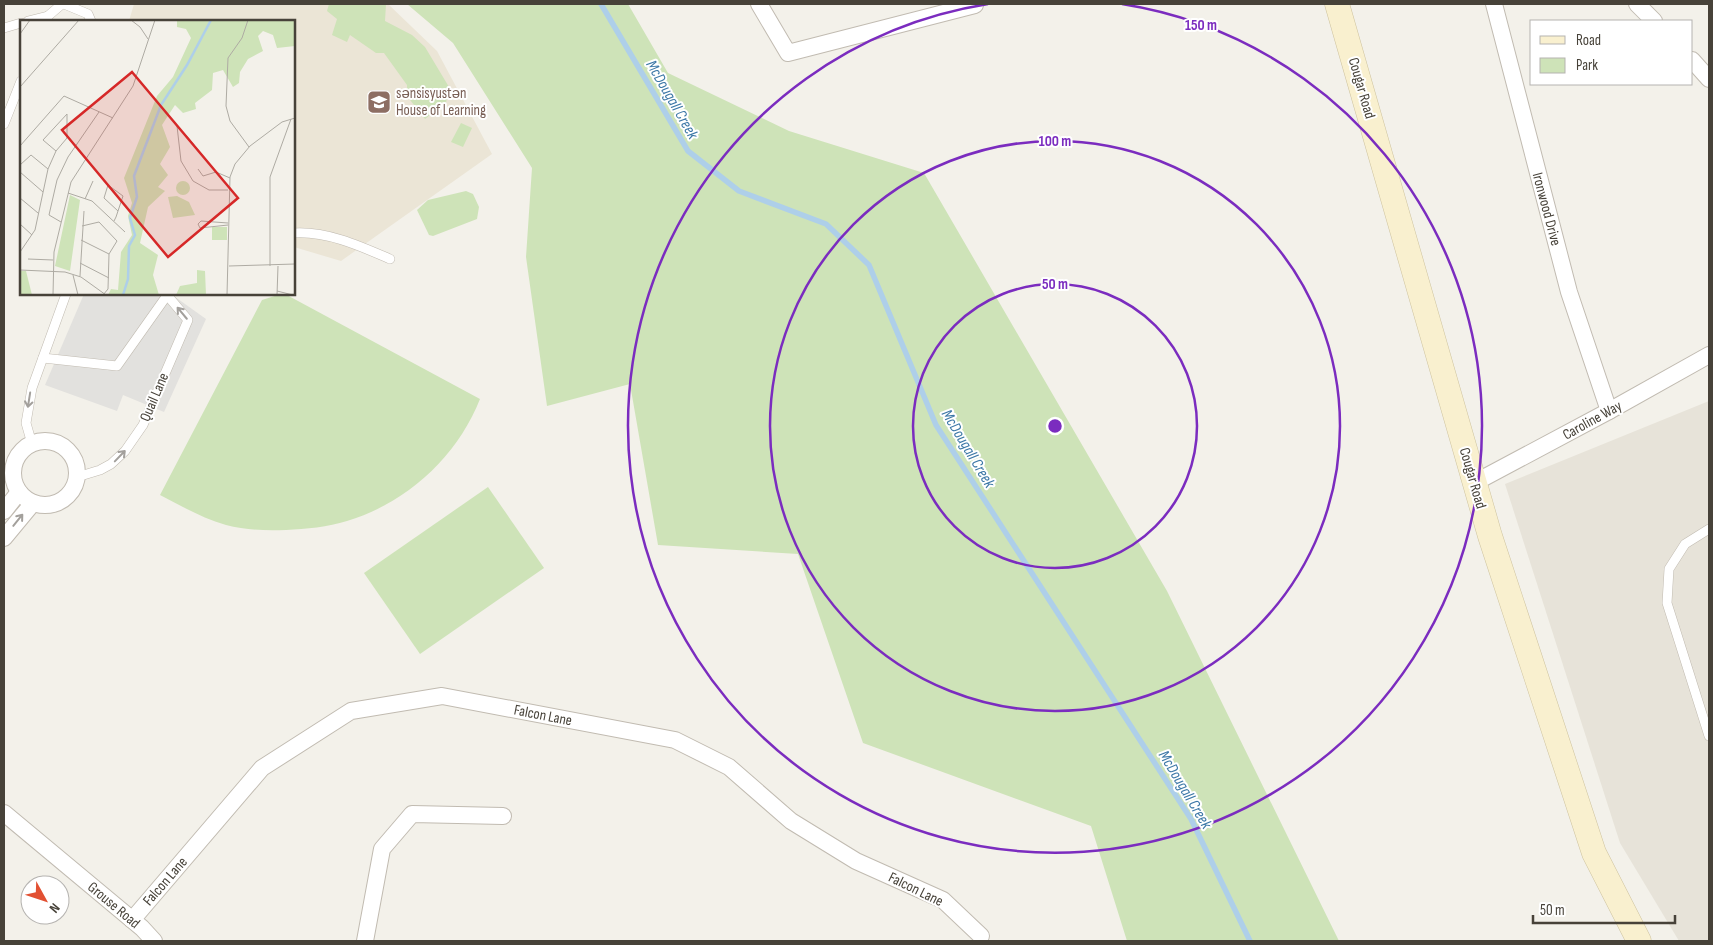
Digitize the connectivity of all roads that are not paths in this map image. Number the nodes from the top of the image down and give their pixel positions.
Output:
1 (63, 4) edge
2 (759, 4) edge
3 (974, 4) edge
4 (1338, 4) edge
5 (1494, 4) edge
6 (1637, 4) edge
7 (47, 18) edge
8 (34, 20) edge
9 (91, 20) edge
10 (1653, 20) edge
11 (20, 23) edge
12 (4, 28) edge
13 (1693, 61) edge
14 (1709, 79) edge
15 (20, 84) edge
16 (4, 124) edge
17 (295, 233) edge
18 (390, 259) dead end
19 (66, 295) edge
20 (167, 295) edge
21 (169, 295) edge
22 (1709, 354) edge
23 (43, 358) junction
24 (1609, 411) junction
25 (32, 444) junction
26 (77, 477) junction
27 (1474, 483) junction
28 (19, 492) junction
29 (33, 502) junction
30 (4, 511) edge
31 (1709, 529) edge
32 (4, 538) edge
33 (1709, 736) edge
34 (4, 812) edge
35 (503, 816) dead end
36 (132, 920) junction
37 (982, 936) dead end
38 (154, 941) edge
39 (365, 941) edge
40 (1638, 941) edge

1 - 7 lane
1 - 9 lane
2 - 3 street
4 - 27 street, Cougar Road
5 - 24 street, Ironwood Drive
6 - 10 street
7 - 8 lane
11 - 12 lane
13 - 14 street
15 - 16 lane
17 - 18 lane
19 - 23 lane
20 - 23 lane
26 -> 21 lane, Quail Lane
22 - 24 street, Caroline Way
23 -> 25 lane
24 - 27 street, Caroline Way
25 - 26 street
25 - 28 street
26 - 29 street
27 - 40 street, Cougar Road
28 - 29 street
28 - 30 street
32 -> 29 street
31 - 33 lane
34 - 36 street, Grouse Road
35 - 39 street
36 - 37 street, Falcon Lane
36 - 38 street, Grouse Road

